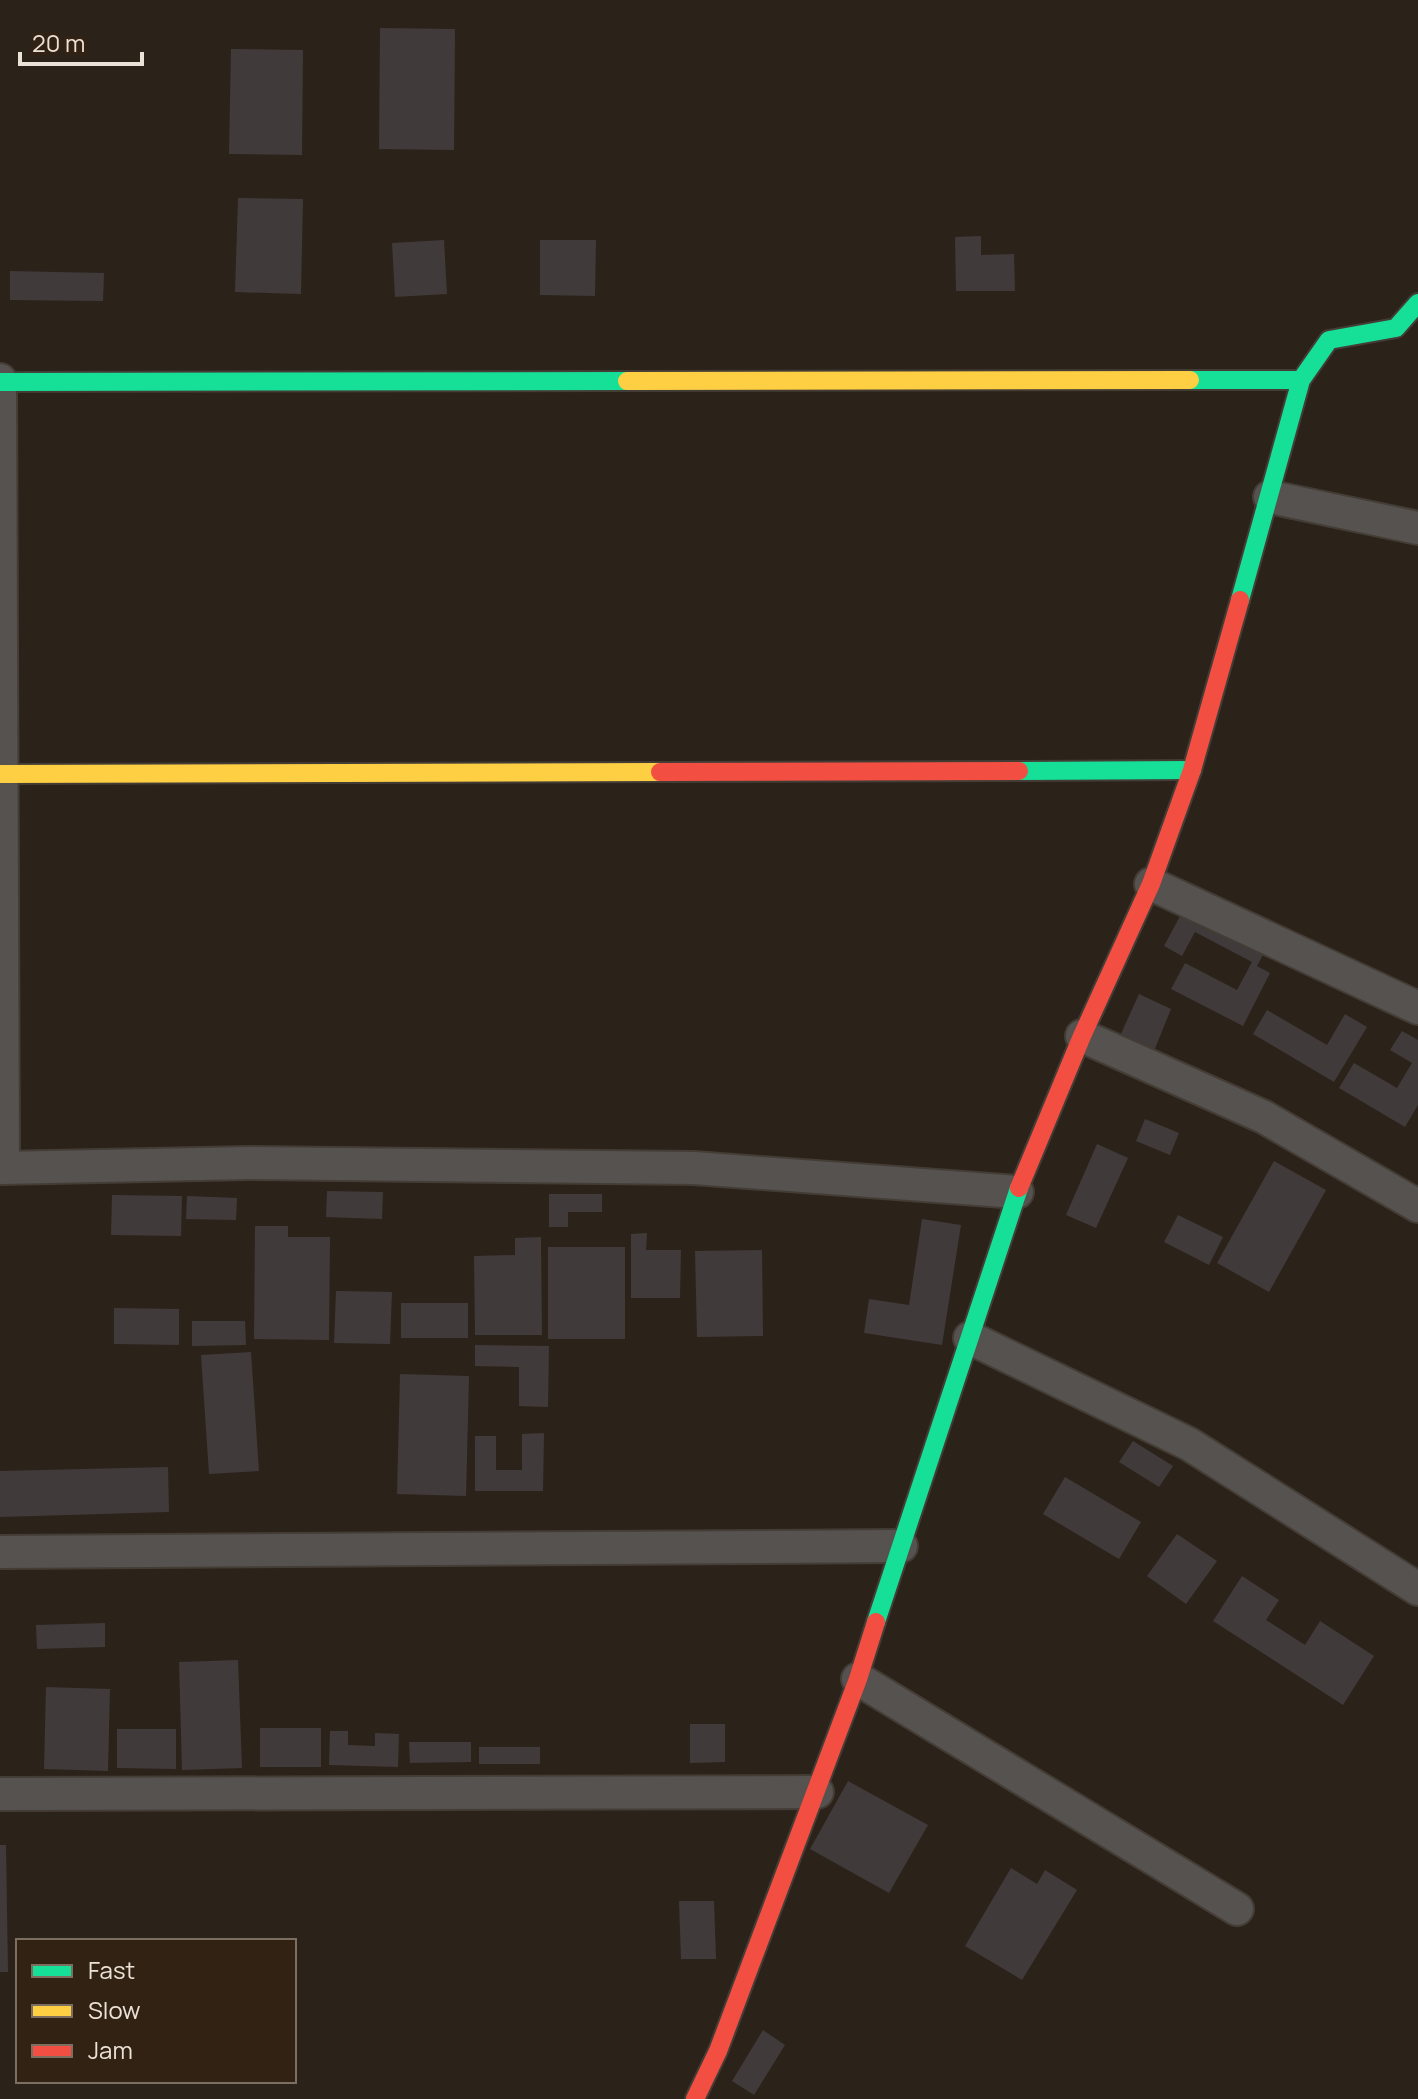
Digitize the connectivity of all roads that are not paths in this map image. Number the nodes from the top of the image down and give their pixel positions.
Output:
1 (1418, 303) edge
2 (1301, 380) junction
3 (0, 381) edge
4 (1270, 497) junction
5 (1418, 528) edge
6 (1192, 770) junction
7 (1, 774) edge
8 (1151, 884) junction
9 (1418, 1008) edge
10 (1082, 1036) junction
11 (1, 1168) edge
12 (1017, 1192) junction
13 (1418, 1206) edge
14 (970, 1338) junction
15 (901, 1546) junction
16 (0, 1552) edge
17 (1418, 1589) edge
18 (858, 1679) junction
19 (817, 1792) junction
20 (0, 1794) edge
21 (1237, 1909) dead end
22 (695, 2099) edge

1 - 2 street
2 - 3 street
2 - 4 street
3 - 7 street
4 - 5 street
4 - 6 street
6 - 7 street
6 - 8 street
7 - 11 street
8 - 9 street
8 - 10 street
10 - 12 street
10 - 13 street
11 - 12 street
12 - 14 street
14 - 15 street
14 - 17 street
15 - 16 street
15 - 18 street
18 - 19 street
18 - 21 street
19 - 20 street
19 - 22 street

